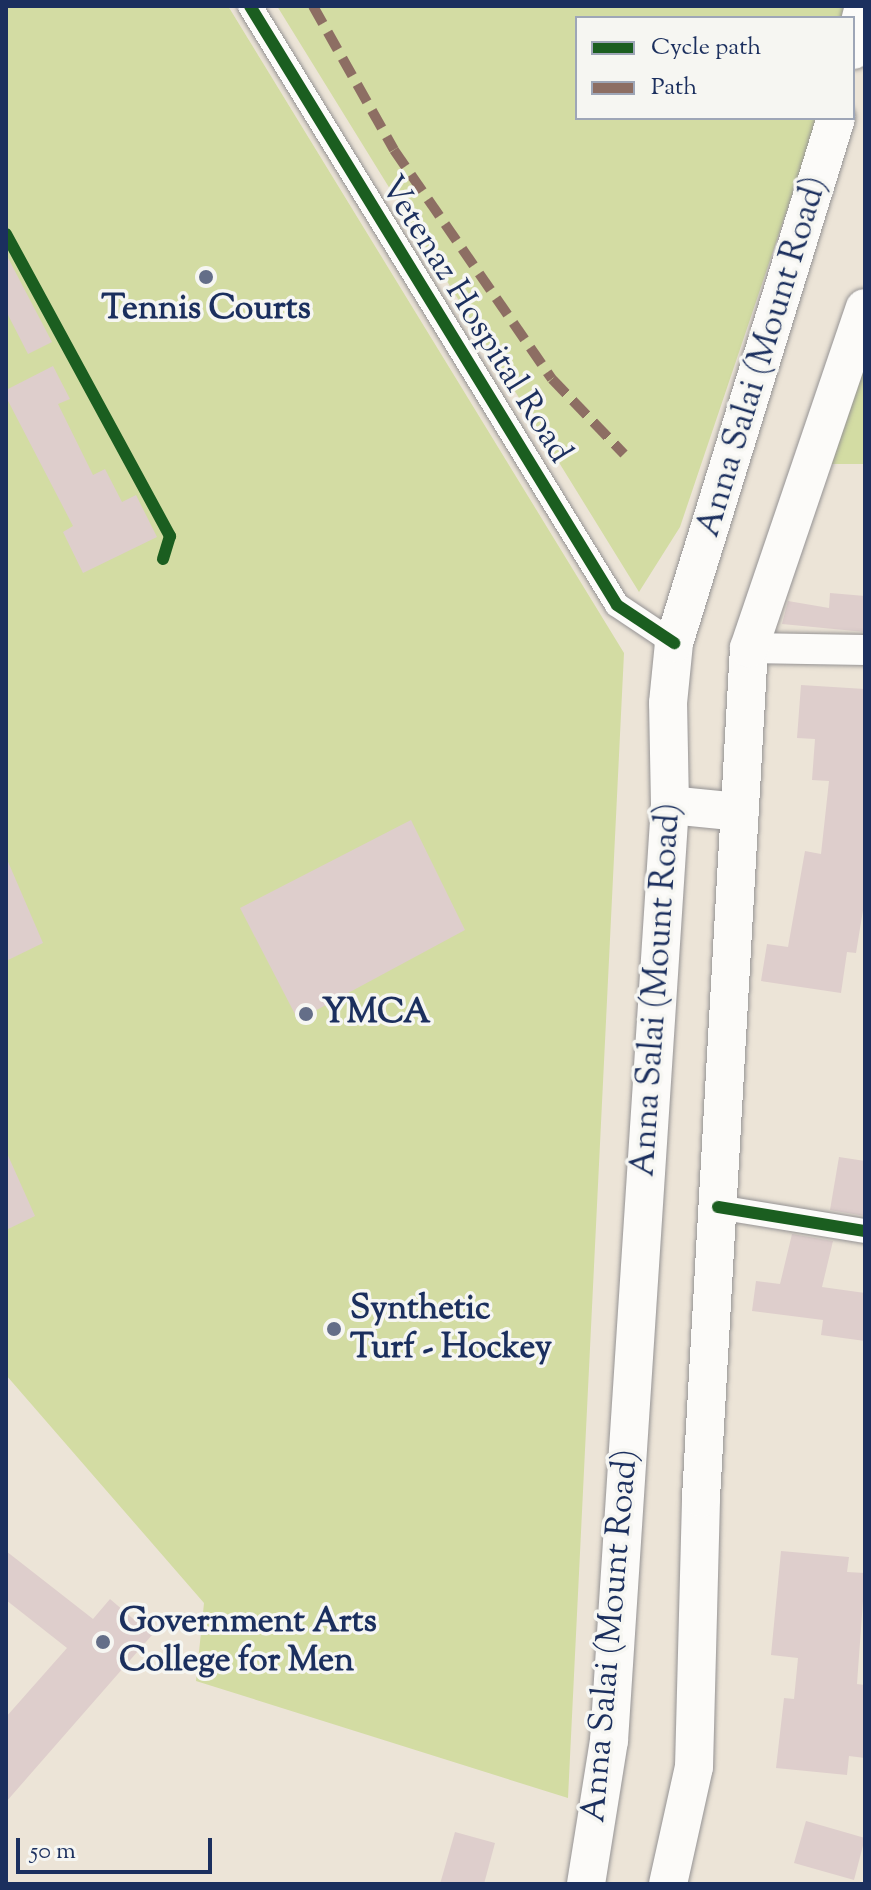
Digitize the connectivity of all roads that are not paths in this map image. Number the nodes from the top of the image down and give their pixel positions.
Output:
1 (250, 6) edge
2 (864, 6) edge
3 (855, 42) edge
4 (835, 120) edge
5 (865, 308) edge
6 (674, 643) junction
7 (749, 648) junction
8 (865, 650) edge
9 (670, 805) junction
10 (740, 812) junction
11 (718, 1207) junction
12 (865, 1231) edge
13 (586, 1884) edge
14 (668, 1884) edge

1 - 6 street, Vetenaz Hospital Road
2 - 3 main road
4 - 6 main road, Anna Salai (Mount Road)
5 - 7 main road, Anna Salai (Mount Road)
6 - 9 main road, Anna Salai (Mount Road)
7 - 8 street
7 - 10 main road, Anna Salai (Mount Road)
9 - 10 main road
9 - 13 main road, Anna Salai (Mount Road)
10 - 11 main road, Anna Salai (Mount Road)
11 - 12 street
11 - 14 main road, Anna Salai (Mount Road)

